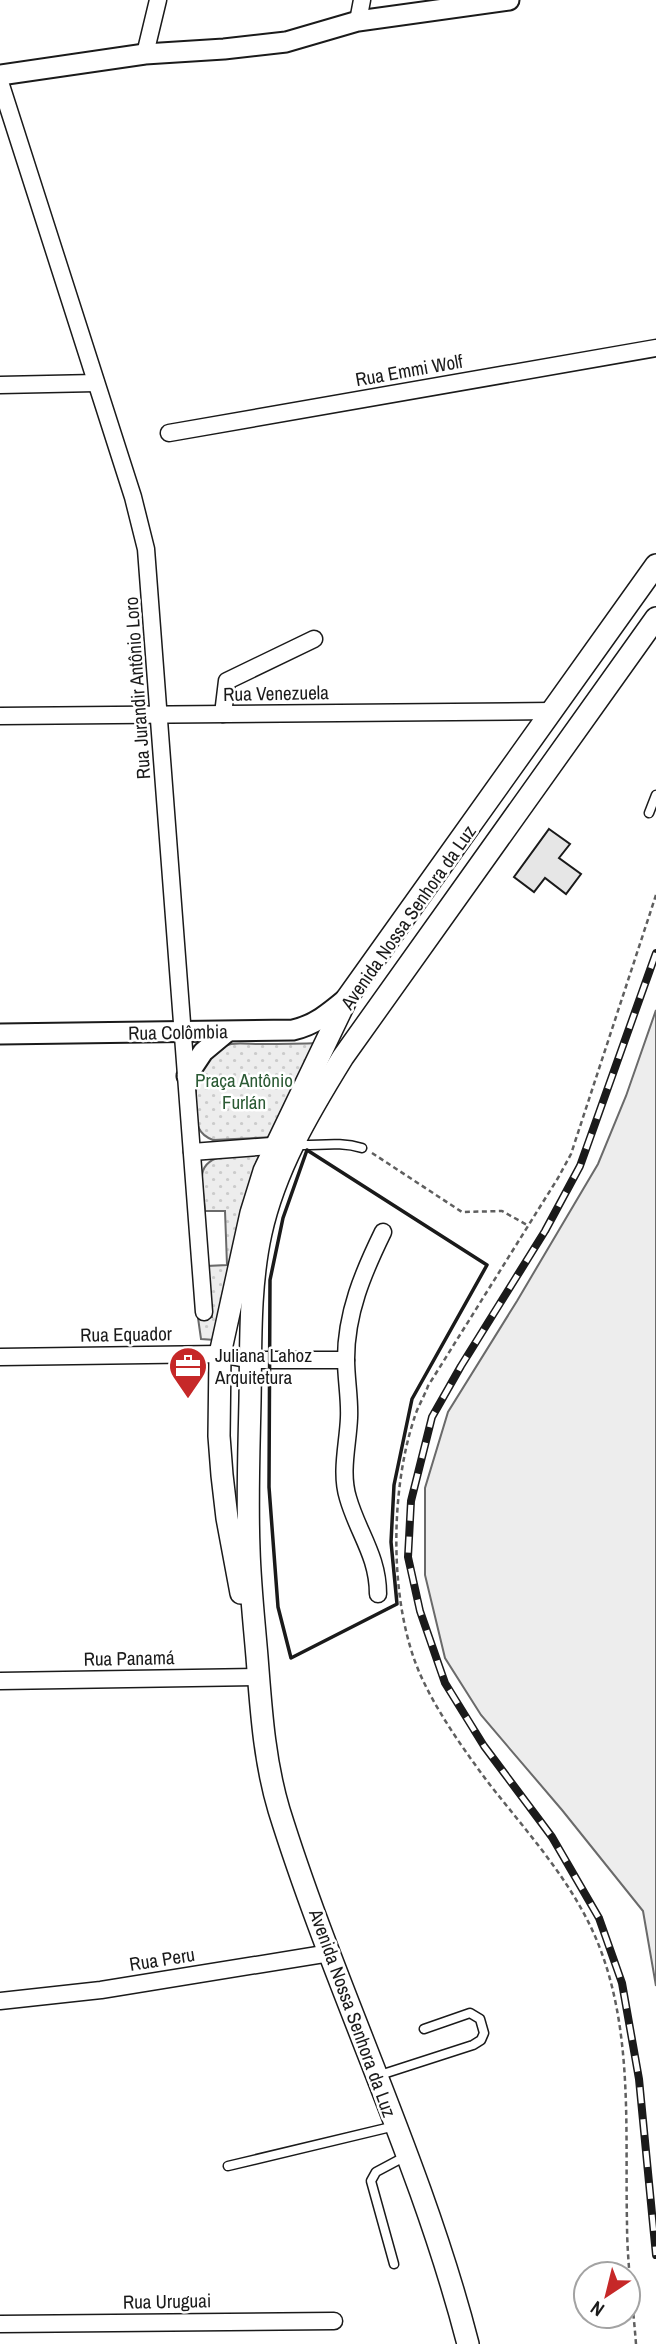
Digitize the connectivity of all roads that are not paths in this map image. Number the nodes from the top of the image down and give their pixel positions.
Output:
1 (158, 0) edge
2 (362, 0) edge
3 (509, 0) edge
4 (358, 21) junction
5 (145, 54) junction
6 (0, 75) edge
7 (0, 82) edge
8 (656, 348) edge
9 (96, 383) junction
10 (0, 385) edge
11 (169, 433) dead end
12 (656, 565) edge
13 (656, 618) edge
14 (314, 639) dead end
15 (553, 711) junction
16 (223, 714) junction
17 (160, 715) junction
18 (0, 716) edge
19 (656, 795) edge
20 (649, 813) dead end
21 (346, 998) junction
22 (184, 1032) junction
23 (227, 1032) junction
24 (0, 1034) edge
25 (187, 1076) junction
26 (284, 1145) junction
27 (362, 1148) road end
28 (192, 1152) junction
29 (383, 1232) dead end
30 (204, 1312) dead end
31 (220, 1354) junction
32 (0, 1357) edge
33 (251, 1360) junction
34 (346, 1360) junction
35 (378, 1594) dead end
36 (258, 1677) junction
37 (0, 1681) edge
38 (330, 1953) junction
39 (0, 2001) edge
40 (424, 2029) dead end
41 (376, 2076) junction
42 (395, 2126) junction
43 (406, 2156) junction
44 (228, 2166) dead end
45 (394, 2264) dead end
46 (334, 2321) dead end
47 (0, 2324) edge
48 (468, 2344) edge

1 - 5 street
2 - 4 street
3 - 4 street
4 - 5 street
5 - 6 street
7 - 9 street, Rua Jurandir Antônio Loro
8 - 11 street, Rua Emmi Wolf
9 - 10 street
9 - 17 street, Rua Jurandir Antônio Loro
12 - 15 main road, Avenida Nossa Senhora da Luz
13 - 26 main road, Avenida Nossa Senhora da Luz
14 - 16 street
15 - 16 street, Rua Venezuela
15 - 21 main road, Avenida Nossa Senhora da Luz
16 - 17 street, Rua Venezuela
17 - 18 street, Rua Venezuela
17 - 22 street, Rua Jurandir Antônio Loro
19 - 20 lane
21 - 23 street, Rua Colômbia
21 - 26 main road, Avenida Nossa Senhora da Luz
22 - 23 street, Rua Colômbia
22 - 24 street, Rua Colômbia
22 - 25 street, Rua Jurandir Antônio Loro
23 - 25 street
25 - 28 street, Rua Jurandir Antônio Loro
26 - 27 lane
26 - 28 street
26 - 31 main road, Avenida Nossa Senhora da Luz
26 - 33 main road, Avenida Nossa Senhora da Luz
28 - 30 street, Rua Jurandir Antônio Loro
29 - 34 street
31 - 32 street, Rua Equador
31 - 33 street, Rua Equador
31 - 36 main road, Avenida Nossa Senhora da Luz
33 - 34 street, Rua Equador
33 - 36 main road, Avenida Nossa Senhora da Luz
34 - 35 street
36 - 37 street, Rua Panamá
36 - 38 main road, Avenida Nossa Senhora da Luz
38 - 39 street, Rua Peru
38 - 41 main road, Avenida Nossa Senhora da Luz
40 - 41 lane
41 - 42 main road, Avenida Nossa Senhora da Luz
42 - 43 main road, Avenida Nossa Senhora da Luz
42 - 44 lane
43 - 45 lane
43 - 48 main road, Avenida Nossa Senhora da Luz
46 - 47 street, Rua Uruguai

